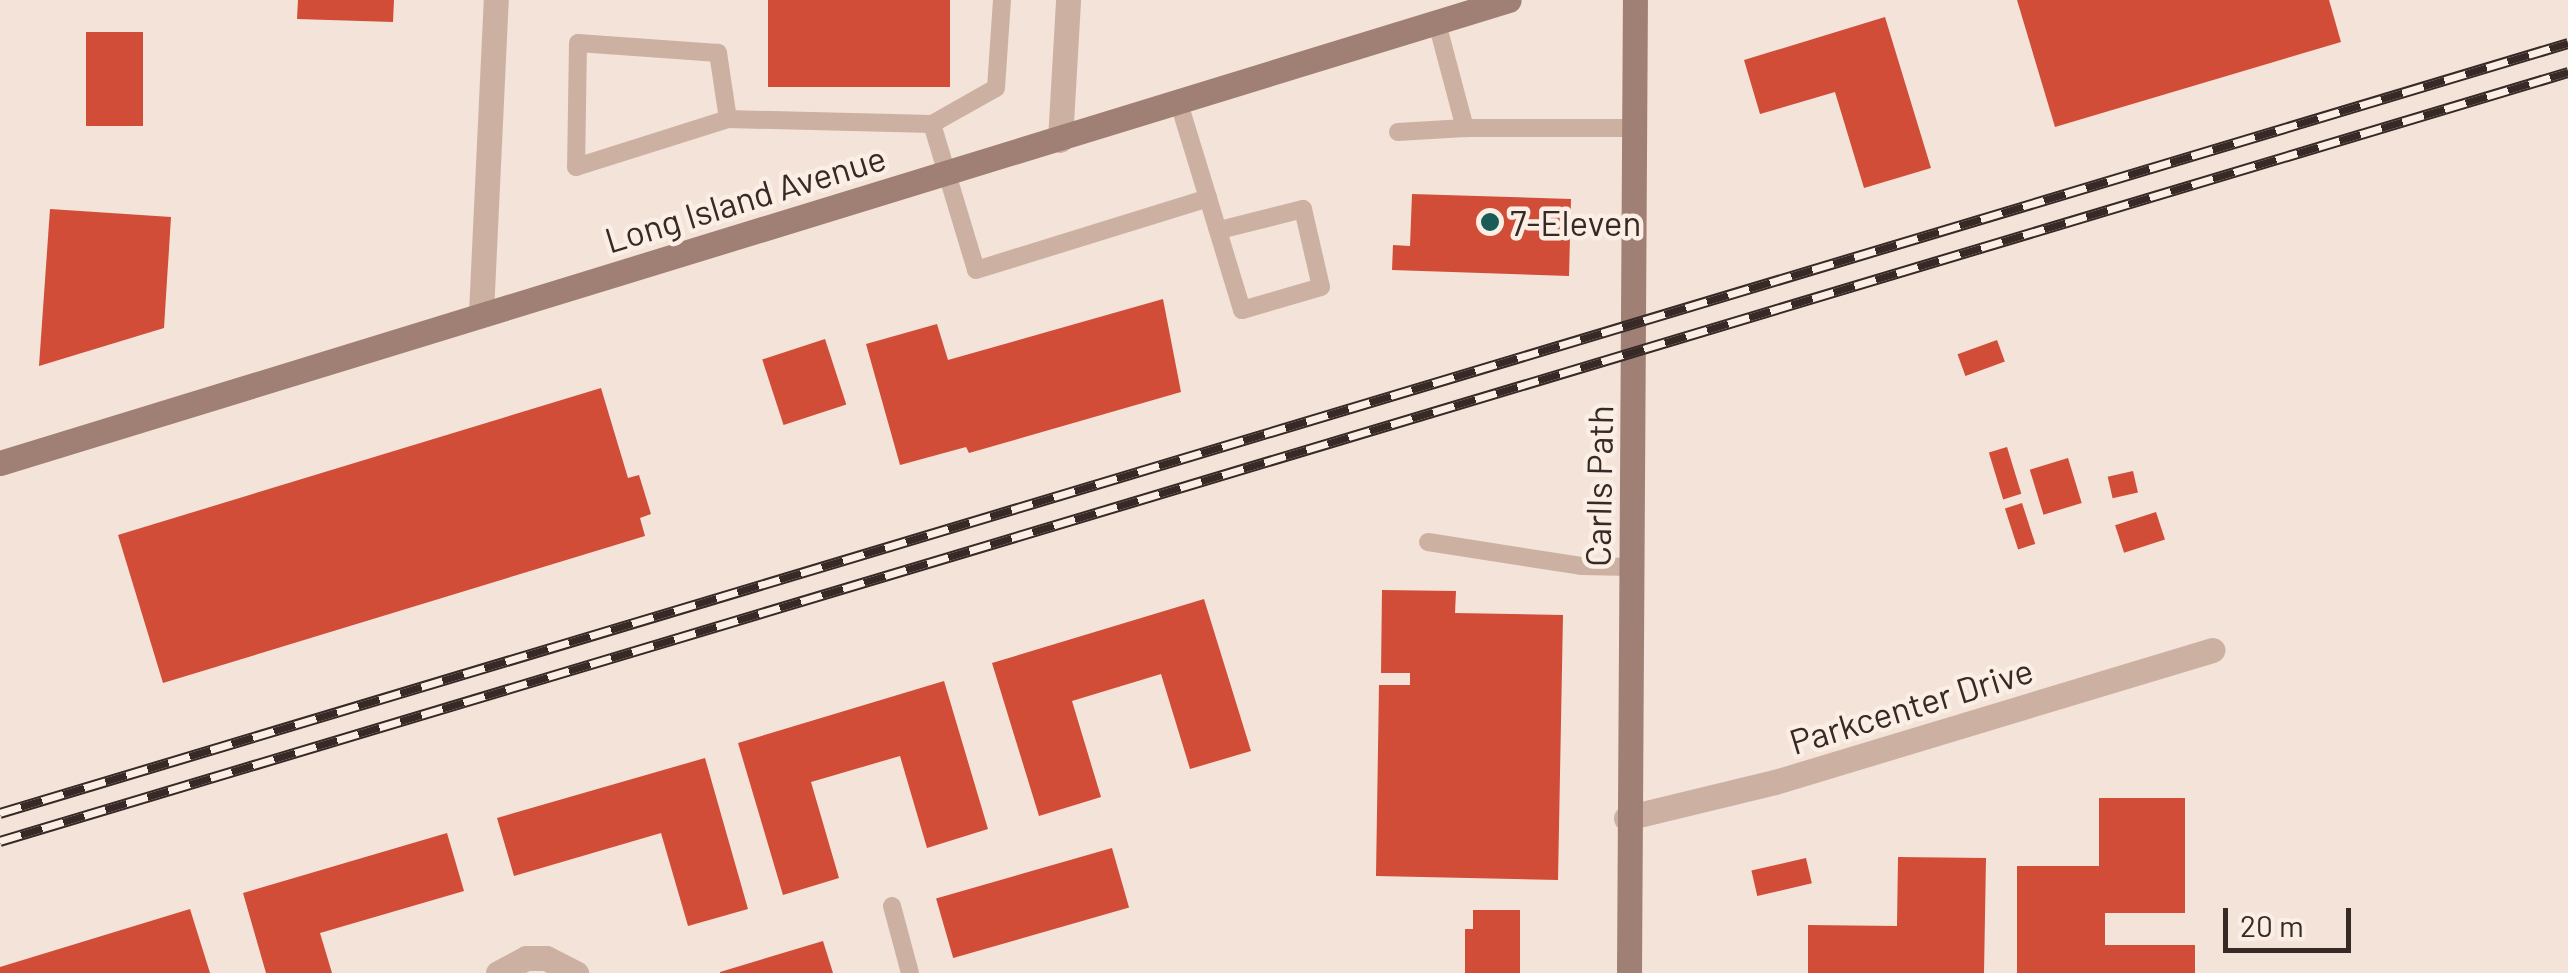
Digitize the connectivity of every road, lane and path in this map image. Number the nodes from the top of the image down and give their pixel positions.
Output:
1 (496, 0) edge
2 (1002, 0) edge
3 (1068, 0) edge
4 (1509, 0) edge
5 (1635, 0) edge
6 (1437, 23) junction
7 (1179, 103) junction
8 (728, 119) junction
9 (932, 124) junction
10 (1465, 128) junction
11 (1635, 128) junction
12 (1398, 132) dead end
13 (1060, 140) junction
14 (948, 174) junction
15 (1208, 198) junction
16 (1220, 230) junction
17 (480, 313) junction
18 (0, 463) edge
19 (1428, 542) dead end
20 (1633, 567) junction
21 (2213, 650) dead end
22 (1626, 818) junction
23 (892, 906) dead end
24 (498, 973) edge
25 (576, 973) edge
26 (910, 973) edge
27 (1629, 973) edge

1 - 17 street
2 - 9 lane
3 - 13 street
4 - 6 street, Long Island Avenue
5 - 11 street, Carlls Path
6 - 7 street, Long Island Avenue
6 - 10 lane
7 - 13 street, Long Island Avenue
7 - 15 lane
8 - 8 lane
8 - 9 lane
9 - 14 lane
10 - 11 lane
10 - 12 lane
11 - 20 street, Carlls Path
13 - 14 street, Long Island Avenue
14 - 15 lane
14 - 17 street, Long Island Avenue
15 - 16 lane
16 - 16 lane
17 - 18 street, Long Island Avenue
19 - 20 lane
20 - 22 street, Carlls Path
21 - 22 street, Parkcenter Drive
22 - 27 street, Carlls Path
23 - 26 lane
24 - 25 street

